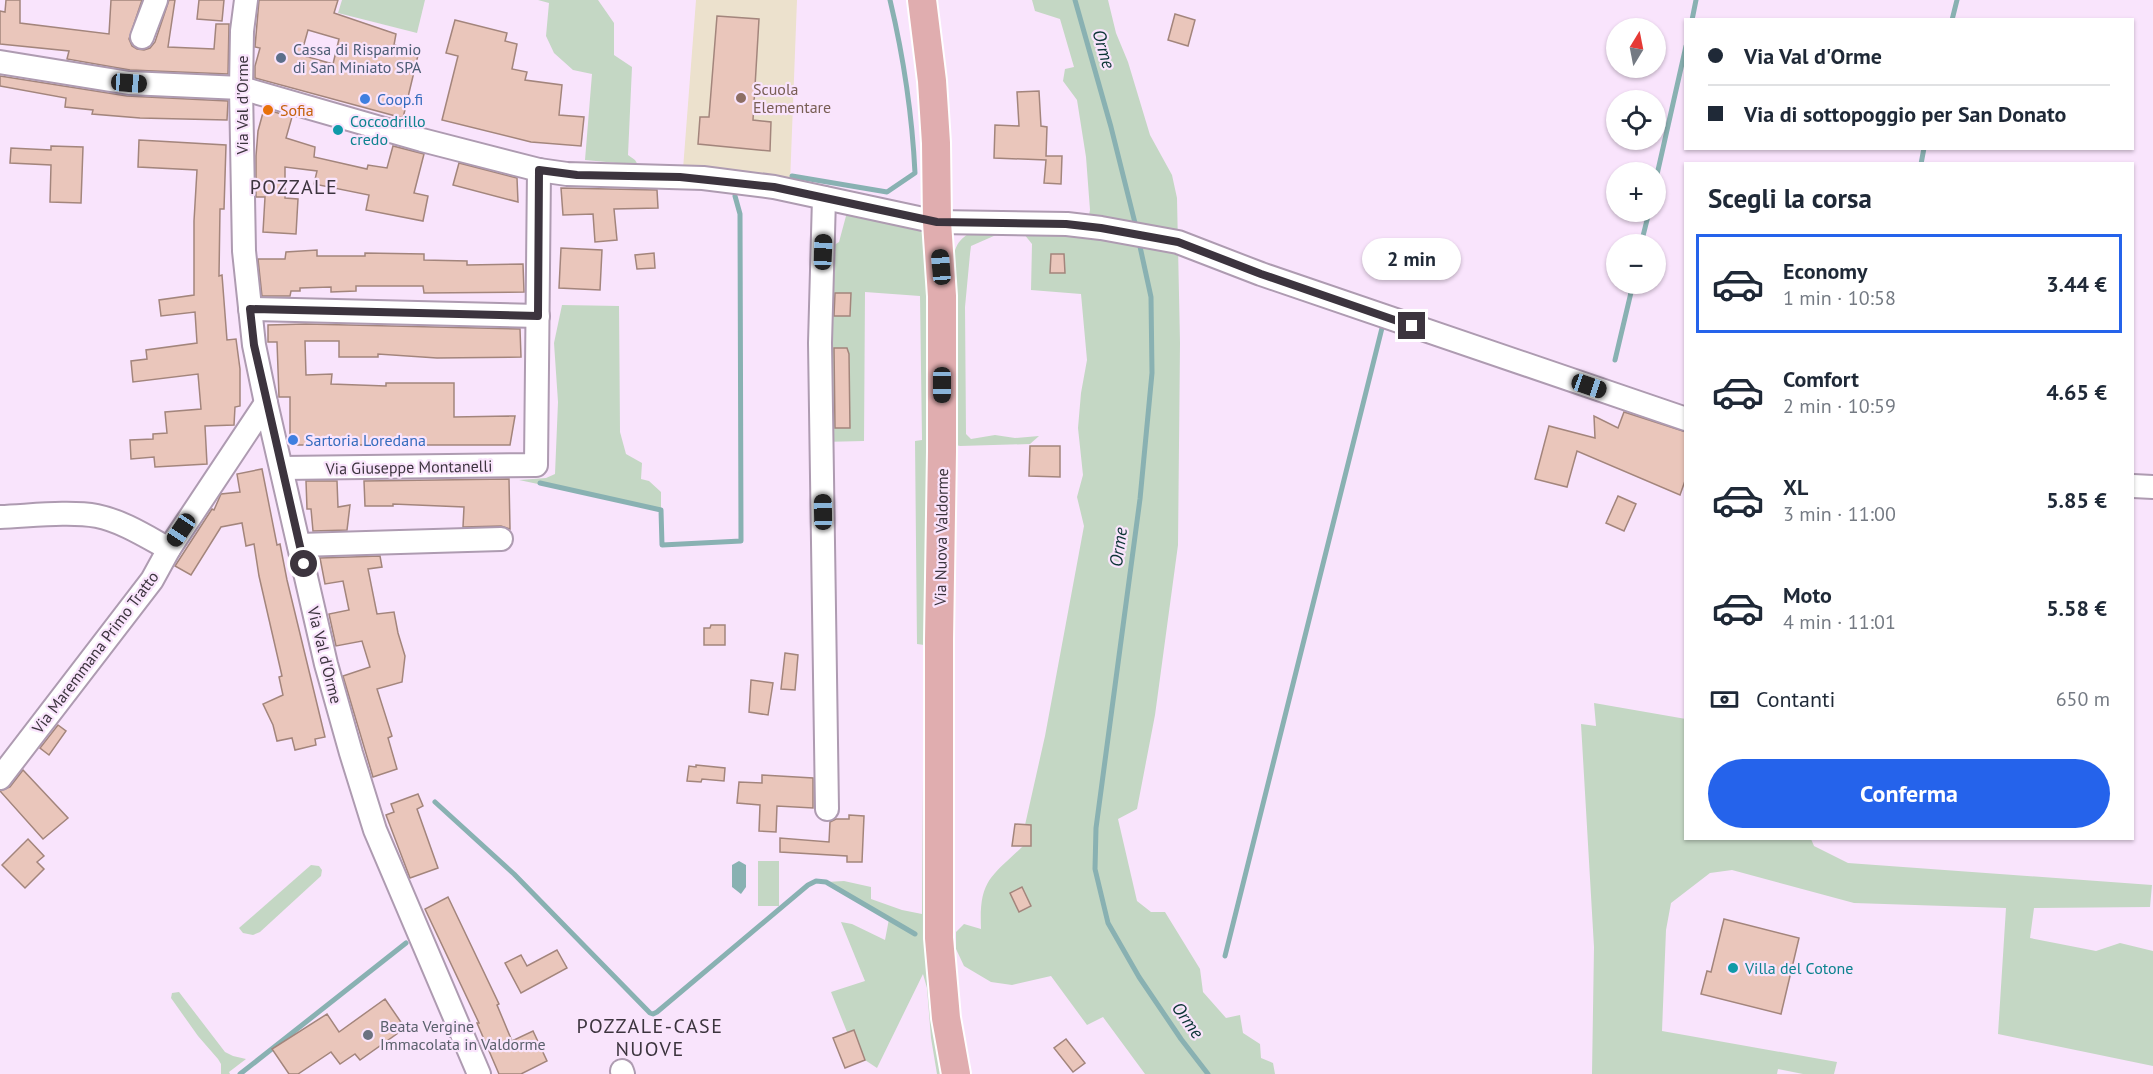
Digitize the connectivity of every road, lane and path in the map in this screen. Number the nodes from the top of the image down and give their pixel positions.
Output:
1 (156, 0) edge
2 (246, 0) edge
3 (922, 0) edge
4 (142, 37) dead end
5 (0, 62) edge
6 (241, 88) junction
7 (539, 170) junction
8 (824, 198) junction
9 (937, 222) junction
10 (250, 309) junction
11 (538, 316) junction
12 (266, 403) junction
13 (1684, 418) edge
14 (282, 468) junction
15 (2134, 486) edge
16 (2153, 487) edge
17 (0, 517) edge
18 (501, 539) dead end
19 (299, 544) junction
20 (169, 549) junction
21 (0, 778) edge
22 (827, 809) dead end
23 (479, 1074) edge
24 (956, 1074) edge

1 - 4 street
2 - 6 street, Via Val d'Orme
3 - 9 main road, Via Nuova Valdorme
5 - 6 street
6 - 7 street
6 - 10 street, Via Val d'Orme
7 - 8 street
7 - 11 street
8 - 9 street
8 - 22 street
9 - 13 street
9 - 24 main road, Via Nuova Valdorme
10 - 11 street
10 - 12 street, Via Val d'Orme
11 - 14 street, Via Giuseppe Montanelli
12 - 14 street, Via Val d'Orme
12 - 20 street, Via Maremmana Primo Tratto
14 - 19 street, Via Val d'Orme
15 - 16 street
17 - 20 street
18 - 19 street
19 - 23 street, Via Val d'Orme
20 - 21 street, Via Maremmana Primo Tratto

